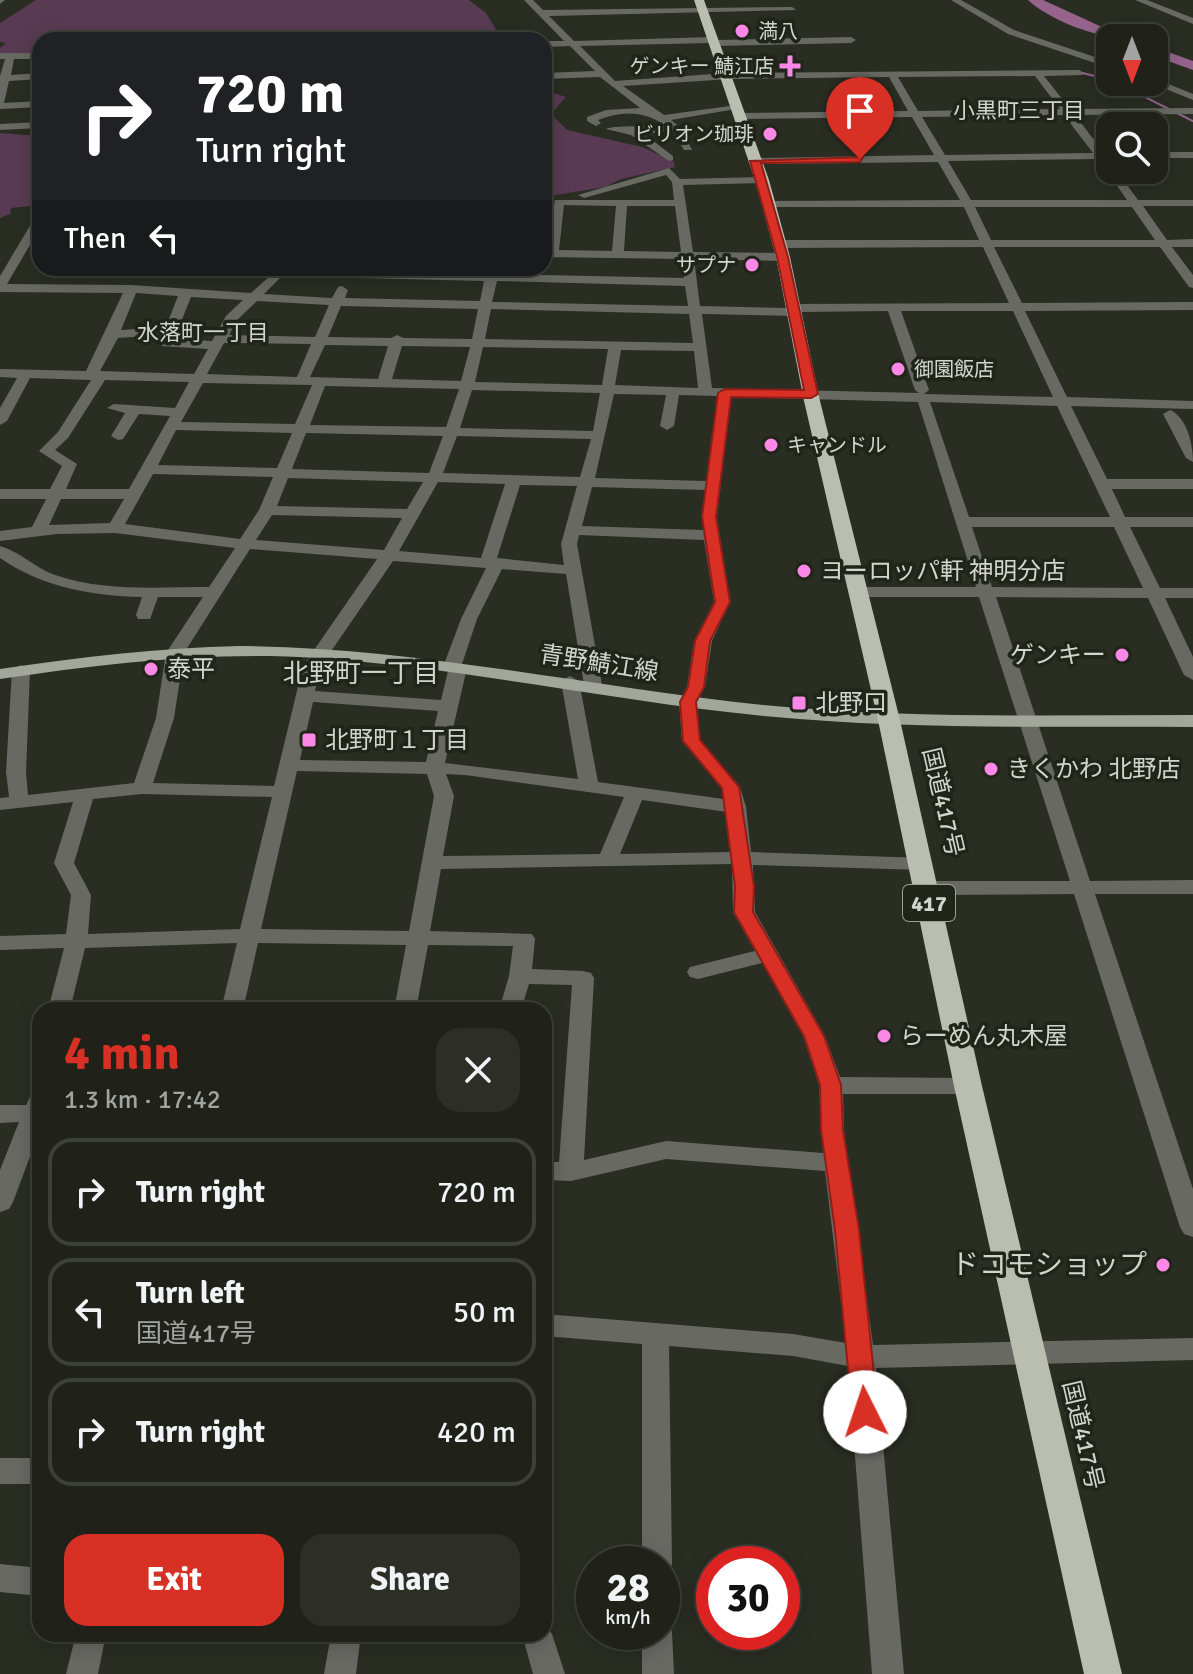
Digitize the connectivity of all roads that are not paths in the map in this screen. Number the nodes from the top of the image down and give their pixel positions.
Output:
1 (528, 0) edge
2 (596, 0) edge
3 (955, 0) edge
4 (1139, 0) edge
5 (701, 6) edge
6 (792, 10) dead end
7 (598, 12) junction
8 (541, 13) junction
9 (1193, 21) edge
10 (851, 40) dead end
11 (714, 41) junction
12 (574, 43) junction
13 (552, 44) edge
14 (5, 56) edge
15 (32, 56) edge
16 (1096, 60) edge
17 (1037, 73) junction
18 (1080, 73) dead end
19 (602, 74) junction
20 (892, 75) junction
21 (552, 76) edge
22 (32, 77) edge
23 (727, 77) junction
24 (2, 79) edge
25 (613, 84) junction
26 (1168, 87) edge
27 (1193, 97) edge
28 (0, 104) edge
29 (32, 104) edge
30 (648, 110) junction
31 (738, 112) junction
32 (1065, 112) junction
33 (1182, 112) edge
34 (914, 114) junction
35 (661, 118) junction
36 (596, 123) dead end
37 (32, 125) edge
38 (0, 127) edge
39 (676, 128) junction
40 (611, 129) dead end
41 (634, 132) junction
42 (1096, 146) edge
43 (688, 148) dead end
44 (1168, 155) edge
45 (1193, 155) edge
46 (1096, 156) edge
47 (669, 158) dead end
48 (941, 158) junction
49 (755, 161) junction
50 (762, 180) junction
51 (677, 182) junction
52 (1123, 184) edge
53 (622, 202) junction
54 (681, 203) junction
55 (1138, 203) junction
56 (1193, 203) edge
57 (770, 204) junction
58 (968, 204) junction
59 (558, 205) junction
60 (552, 206) edge
61 (32, 231) edge
62 (552, 234) edge
63 (984, 242) junction
64 (1166, 243) junction
65 (1193, 243) edge
66 (781, 250) junction
67 (552, 253) edge
68 (618, 254) junction
69 (687, 256) junction
70 (274, 276) edge
71 (348, 276) edge
72 (491, 276) edge
73 (552, 276) edge
74 (692, 282) junction
75 (1193, 284) edge
76 (0, 287) edge
77 (131, 289) junction
78 (186, 292) junction
79 (249, 298) junction
80 (337, 302) junction
81 (485, 305) junction
82 (1193, 306) edge
83 (893, 308) junction
84 (1017, 308) junction
85 (693, 310) junction
86 (794, 310) junction
87 (170, 331) junction
88 (113, 334) junction
89 (323, 338) junction
90 (397, 339) junction
91 (479, 340) junction
92 (218, 342) junction
93 (615, 345) junction
94 (699, 347) junction
95 (0, 373) edge
96 (26, 373) junction
97 (96, 375) junction
98 (196, 378) junction
99 (302, 381) junction
100 (320, 382) junction
101 (384, 383) junction
102 (466, 386) junction
103 (608, 391) junction
104 (673, 392) junction
105 (706, 392) junction
106 (725, 393) junction
107 (811, 395) junction
108 (1193, 396) edge
109 (923, 397) junction
110 (1064, 402) junction
111 (1193, 405) edge
112 (114, 408) dead end
113 (135, 409) junction
114 (1170, 414) junction
115 (1193, 414) edge
116 (175, 419) junction
117 (0, 421) edge
118 (667, 426) dead end
119 (300, 429) junction
120 (451, 434) junction
121 (598, 435) junction
122 (118, 436) dead end
123 (1193, 458) edge
124 (148, 469) junction
125 (284, 473) junction
126 (432, 479) junction
127 (514, 481) junction
128 (584, 483) junction
129 (1103, 484) junction
130 (1193, 484) edge
131 (712, 486) junction
132 (0, 494) edge
133 (56, 494) junction
134 (133, 494) junction
135 (267, 510) junction
136 (413, 514) junction
137 (961, 522) junction
138 (1121, 522) junction
139 (1193, 522) edge
140 (115, 528) junction
141 (39, 530) junction
142 (572, 530) junction
143 (710, 535) junction
144 (0, 536) edge
145 (243, 544) junction
146 (0, 551) edge
147 (390, 553) junction
148 (492, 562) junction
149 (572, 570) junction
150 (152, 591) junction
151 (213, 592) junction
152 (859, 592) junction
153 (984, 593) junction
154 (1154, 593) junction
155 (1193, 593) edge
156 (144, 615) dead end
157 (175, 653) junction
158 (319, 653) junction
159 (455, 668) junction
160 (21, 670) junction
161 (0, 674) edge
162 (1193, 675) edge
163 (570, 681) junction
164 (593, 685) junction
165 (305, 696) junction
166 (688, 702) junction
167 (446, 706) junction
168 (1026, 719) junction
169 (889, 720) junction
170 (1193, 721) edge
171 (290, 765) junction
172 (434, 767) junction
173 (589, 787) junction
174 (142, 788) junction
175 (284, 792) junction
176 (85, 794) junction
177 (635, 794) junction
178 (10, 802) edge
179 (736, 807) junction
180 (742, 858) junction
181 (608, 859) junction
182 (431, 863) junction
183 (924, 876) junction
184 (1080, 887) junction
185 (1193, 887) edge
186 (252, 936) junction
187 (418, 938) junction
188 (76, 942) junction
189 (0, 943) edge
190 (767, 955) junction
191 (698, 972) dead end
192 (520, 976) junction
193 (61, 1002) edge
194 (234, 1002) edge
195 (406, 1002) edge
196 (512, 1002) edge
197 (831, 1085) junction
198 (968, 1086) junction
199 (32, 1110) edge
200 (0, 1114) edge
201 (32, 1126) edge
202 (838, 1163) junction
203 (552, 1171) edge
204 (571, 1172) junction
205 (0, 1202) edge
206 (1193, 1227) edge
207 (552, 1326) edge
208 (655, 1337) junction
209 (1193, 1349) edge
210 (1029, 1354) junction
211 (861, 1357) junction
212 (0, 1471) edge
213 (32, 1471) edge
214 (657, 1546) edge
215 (0, 1578) edge
216 (32, 1581) edge
217 (89, 1642) edge
218 (345, 1642) edge
219 (539, 1642) edge
220 (657, 1650) edge
221 (82, 1674) edge
222 (340, 1674) edge
223 (549, 1674) edge
224 (658, 1674) edge
225 (888, 1674) edge
226 (1103, 1674) edge

1 - 8 street
2 - 7 street
3 - 16 street
4 - 9 street
5 - 6 street
5 - 7 street
5 - 11 highway, 国道417号 / 417
7 - 8 street
8 - 12 street
10 - 11 street
11 - 12 street
11 - 23 highway, 国道417号 / 417
12 - 13 street
12 - 19 street
14 - 15 street
14 - 24 street
17 - 18 street
17 - 20 street
17 - 32 street
19 - 21 street
19 - 25 street
20 - 23 street
20 - 34 street
22 - 24 street
23 - 25 street
23 - 31 highway, 国道417号 / 417
24 - 28 street
25 - 30 street
26 - 27 street
28 - 29 street
30 - 35 street
30 - 36 street
31 - 34 street
31 - 35 street
31 - 49 highway, 国道417号 / 417
32 - 33 street
32 - 34 street
32 - 42 street
34 - 48 street
35 - 39 street
37 - 38 street
39 - 41 street
39 - 43 street
40 - 41 street
41 - 47 street
44 - 45 street
46 - 48 street
48 - 49 street
48 - 58 street
49 - 50 highway, 国道417号 / 417
50 - 51 street
50 - 57 highway, 国道417号 / 417
51 - 54 street
51 - 59 street
52 - 55 street
53 - 54 street
53 - 59 street
53 - 68 street
54 - 69 street
55 - 56 street
55 - 58 street
55 - 64 street
57 - 58 street
57 - 66 highway, 国道417号 / 417
58 - 63 street
59 - 60 street
59 - 62 street
61 - 76 street
63 - 64 street
63 - 66 street
63 - 84 street
64 - 65 street
64 - 75 street
66 - 69 street
66 - 86 highway, 国道417号 / 417
67 - 68 street
68 - 69 street
69 - 74 street
70 - 79 street
71 - 80 street
72 - 81 street
73 - 74 street
74 - 85 street
76 - 77 street
77 - 78 street
77 - 88 street
78 - 79 street
78 - 87 street
79 - 80 street
79 - 92 street
80 - 81 street
80 - 89 street
81 - 85 street
81 - 91 street
82 - 84 street
83 - 84 street
83 - 86 street
83 - 109 street
84 - 110 street
85 - 86 street
85 - 94 street
86 - 107 highway, 国道417号 / 417
87 - 88 street
87 - 92 street
88 - 97 street
89 - 90 street
89 - 92 street
89 - 99 street
90 - 91 street
90 - 101 street
91 - 93 street
91 - 102 street
92 - 98 street
93 - 94 street
93 - 103 street
94 - 105 street
95 - 96 street
96 - 97 street
96 - 117 street
97 - 98 street
97 - 133 street
98 - 99 street
98 - 116 street
99 - 100 street
100 - 101 street
100 - 119 street
101 - 102 street
102 - 103 street
102 - 120 street
103 - 104 street
103 - 121 street
104 - 105 street
104 - 118 street
105 - 106 street
106 - 107 street
106 - 131 street
107 - 109 street
107 - 110 street
107 - 152 highway, 国道417号 / 417
108 - 110 street
109 - 110 street
109 - 137 street
110 - 111 street
110 - 114 street
110 - 129 street
112 - 113 street
113 - 116 street
113 - 122 street
114 - 115 street
114 - 123 street
116 - 119 street
116 - 124 street
119 - 120 street
119 - 125 street
120 - 121 street
120 - 126 street
121 - 128 street
124 - 125 street
124 - 134 street
125 - 126 street
125 - 135 street
126 - 127 street
126 - 136 street
127 - 128 street
127 - 148 street
128 - 131 street
128 - 142 street
129 - 130 street
129 - 138 street
131 - 143 street
132 - 133 street
133 - 134 street
133 - 141 street
134 - 140 street
135 - 136 street
135 - 145 street
136 - 147 street
137 - 138 street
137 - 153 street
138 - 139 street
138 - 154 street
140 - 141 street
140 - 145 street
141 - 144 street
142 - 143 street
142 - 149 street
143 - 166 street
145 - 147 street
145 - 151 street
146 - 150 street
147 - 148 street
147 - 158 street
148 - 149 street
148 - 159 street
149 - 164 street
150 - 151 street
150 - 156 street
151 - 157 street
152 - 153 street
152 - 169 highway, 国道417号 / 417
153 - 154 street
153 - 168 street
154 - 155 street
154 - 162 street
157 - 158 main road, 青野鯖江線
157 - 160 main road, 青野鯖江線
157 - 174 street
158 - 159 main road, 青野鯖江線
158 - 165 street
159 - 163 main road, 青野鯖江線
159 - 167 street
160 - 161 main road, 青野鯖江線
160 - 178 street
163 - 164 main road, 青野鯖江線
163 - 173 street
164 - 166 main road, 青野鯖江線
165 - 167 street
165 - 171 street
166 - 169 main road, 青野鯖江線
166 - 179 street
167 - 172 street
168 - 169 main road, 青野鯖江線
168 - 170 main road, 青野鯖江線
168 - 184 street
169 - 183 highway, 国道417号 / 417
171 - 172 street
171 - 175 street
172 - 173 street
172 - 182 street
173 - 177 street
174 - 175 street
174 - 176 street
175 - 186 street
176 - 178 street
176 - 188 street
177 - 179 street
177 - 181 street
179 - 180 street
180 - 181 street
180 - 183 street
180 - 190 street
181 - 182 street
182 - 187 street
183 - 184 street
183 - 198 highway, 国道417号 / 417
184 - 185 street
184 - 206 street
186 - 187 street
186 - 188 street
186 - 194 street
187 - 192 street
187 - 195 street
188 - 189 street
188 - 193 street
190 - 191 street
190 - 197 street
192 - 196 street
192 - 204 street
197 - 198 street
197 - 202 street
198 - 210 highway, 国道417号 / 417
199 - 200 street
201 - 205 street
202 - 204 street
202 - 211 street
203 - 204 street
207 - 208 street
208 - 211 street
208 - 214 street
209 - 210 street
210 - 211 street
210 - 226 highway, 国道417号 / 417
211 - 225 street
212 - 213 street
215 - 216 street
217 - 221 street
218 - 222 street
219 - 223 street
220 - 224 street

